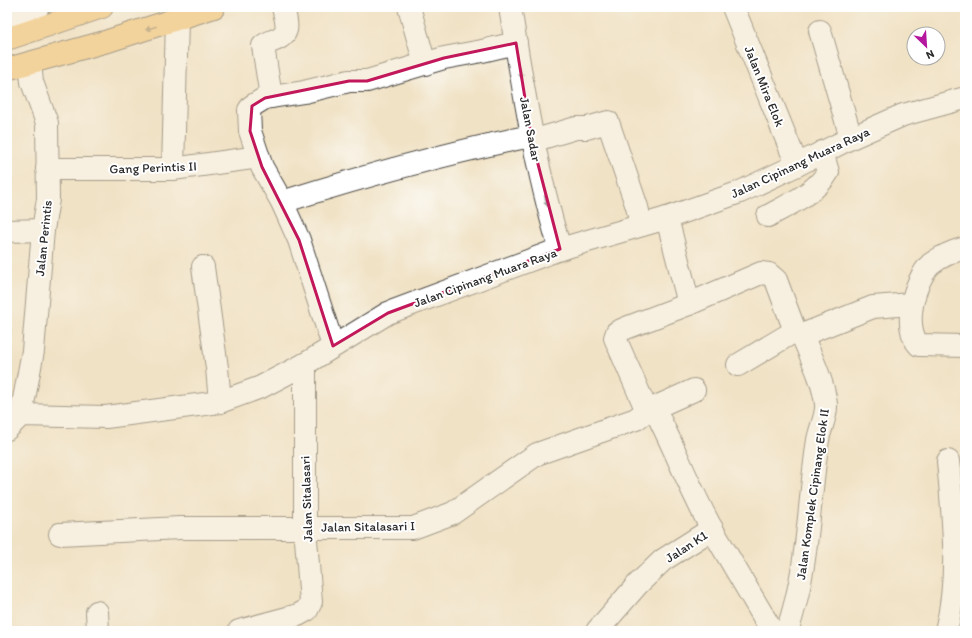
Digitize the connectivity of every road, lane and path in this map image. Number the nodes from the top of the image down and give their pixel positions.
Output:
1 (102, 7) edge
2 (214, 7) edge
3 (283, 7) edge
4 (409, 7) edge
5 (510, 7) edge
6 (733, 7) edge
7 (44, 13) edge
8 (7, 16) edge
9 (177, 20) junction
10 (820, 31) dead end
11 (7, 39) edge
12 (516, 43) junction
13 (30, 63) junction
14 (425, 64) junction
15 (7, 69) edge
16 (271, 97) junction
17 (965, 98) edge
18 (851, 138) junction
19 (532, 139) junction
20 (822, 152) junction
21 (259, 157) junction
22 (797, 165) junction
23 (47, 169) junction
24 (173, 169) junction
25 (282, 202) junction
26 (768, 216) dead end
27 (667, 218) junction
28 (641, 225) junction
29 (43, 230) junction
30 (7, 231) edge
31 (965, 248) edge
32 (560, 249) junction
33 (203, 267) dead end
34 (689, 304) junction
35 (911, 304) junction
36 (799, 333) junction
37 (333, 346) junction
38 (965, 346) edge
39 (305, 364) junction
40 (738, 365) dead end
41 (694, 390) dead end
42 (220, 402) junction
43 (650, 410) junction
44 (14, 422) edge
45 (948, 461) dead end
46 (305, 526) junction
47 (712, 529) junction
48 (60, 534) dead end
49 (960, 582) edge
50 (239, 631) edge
51 (596, 631) edge
52 (772, 631) edge
53 (787, 631) edge
54 (946, 631) edge

1 - 7 main road
2 - 9 main road
3 - 16 street
4 - 14 street
5 - 12 street, Jalan Sadar
6 - 22 street, Jalan Mira Elok
7 - 8 street
7 - 11 main road
9 -> 13 main road
9 - 24 street
10 - 18 street
12 - 14 street
12 -> 19 street, Jalan Sadar
13 - 15 main road
13 - 23 street, Jalan Perintis
14 - 16 street
16 - 21 street
17 - 18 street, Jalan Cipinang Muara Raya
18 - 20 street, Jalan Cipinang Muara Raya
19 - 25 street
19 - 28 street
19 -> 32 street, Jalan Sadar
20 - 22 street, Jalan Cipinang Muara Raya
20 - 26 street
21 - 24 street, Gang Perintis II
21 - 25 street
22 - 27 street, Jalan Cipinang Muara Raya
23 - 24 street, Gang Perintis II
23 - 29 street, Jalan Perintis
25 - 37 street
27 - 28 street, Jalan Cipinang Muara Raya
27 - 34 street
28 - 32 street, Jalan Cipinang Muara Raya
29 - 30 street
29 - 44 street, Jalan Perintis
31 - 35 street
32 - 37 street, Jalan Cipinang Muara Raya
33 - 42 street
34 - 36 street, Jalan Komplek Cipinang Elok II
34 - 43 street, Jalan Komplek Cipinang Elok II
35 - 36 street
35 - 38 street
36 - 40 street
36 - 53 street, Jalan Komplek Cipinang Elok II
37 - 39 street, Jalan Cipinang Muara Raya
39 - 42 street, Jalan Cipinang Muara Raya
39 - 46 street, Jalan Sitalasari
41 - 43 street, Jalan Sitalasari I
42 - 44 street, Jalan Cipinang Muara Raya
43 - 46 street, Jalan Sitalasari I
43 - 47 street
45 - 49 street
46 - 48 street, Jalan Sitalasari I
46 - 50 street, Jalan Sitalasari
47 - 51 street, Jalan K1
47 - 52 street, Jalan K1
49 - 54 street

